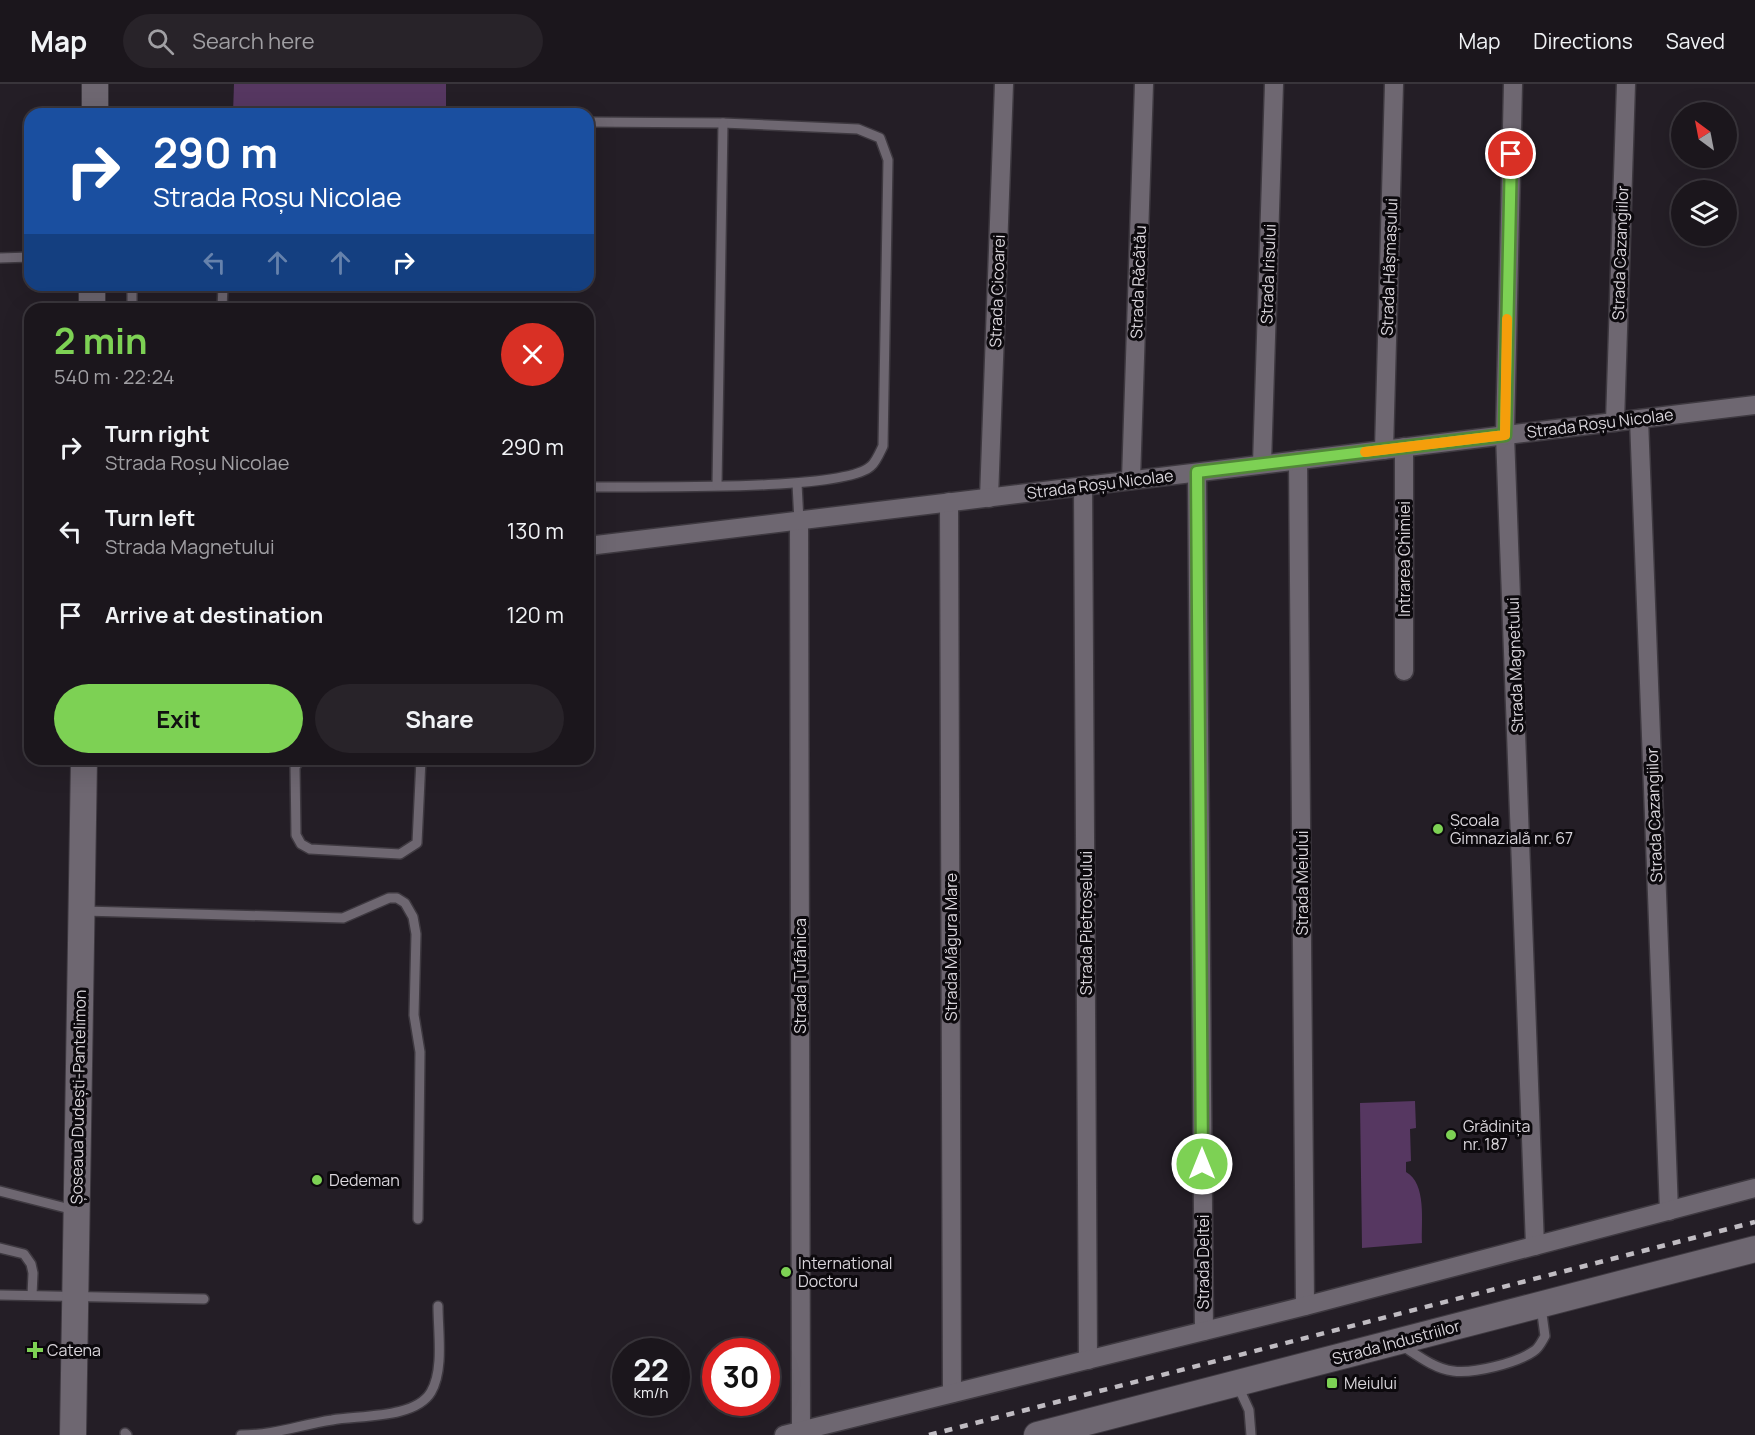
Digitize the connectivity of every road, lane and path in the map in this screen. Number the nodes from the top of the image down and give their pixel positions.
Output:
1 (95, 84) edge
2 (1004, 84) edge
3 (1144, 84) edge
4 (1274, 84) edge
5 (1394, 84) edge
6 (1513, 84) edge
7 (1626, 84) edge
8 (95, 108) edge
9 (594, 122) edge
10 (723, 123) junction
11 (24, 257) edge
12 (0, 258) edge
13 (1755, 393) edge
14 (1755, 405) edge
15 (1639, 419) junction
16 (1615, 422) junction
17 (1505, 435) junction
18 (1404, 447) junction
19 (1384, 450) junction
20 (1298, 460) junction
21 (1262, 464) junction
22 (1197, 472) junction
23 (1131, 480) junction
24 (797, 484) junction
25 (717, 485) junction
26 (1083, 486) junction
27 (594, 487) edge
28 (989, 498) junction
29 (949, 502) junction
30 (799, 520) junction
31 (594, 545) edge
32 (1404, 671) dead end
33 (84, 765) edge
34 (296, 765) edge
35 (421, 765) edge
36 (81, 911) junction
37 (1755, 1188) edge
38 (0, 1191) edge
39 (76, 1211) junction
40 (1669, 1211) junction
41 (418, 1219) dead end
42 (1535, 1246) junction
43 (0, 1248) edge
44 (1755, 1248) edge
45 (0, 1295) edge
46 (32, 1295) junction
47 (75, 1298) junction
48 (204, 1299) dead end
49 (1540, 1304) junction
50 (438, 1306) dead end
51 (1305, 1306) junction
52 (1204, 1331) junction
53 (1396, 1342) junction
54 (1088, 1360) junction
55 (1237, 1383) junction
56 (952, 1392) junction
57 (792, 1433) edge
58 (73, 1435) edge
59 (241, 1435) edge
60 (1037, 1435) edge
61 (1251, 1435) edge

1 - 8 main road
2 - 28 street, Strada Cicoarei
3 - 23 street, Strada Răcătău
4 - 21 street, Strada Irisului
5 - 19 street, Strada Hășmașului
6 - 17 street, Strada Magnetului
7 - 16 street, Strada Cazangiilor
9 - 10 lane
10 - 24 lane
10 - 25 lane
11 - 12 lane
13 - 14 street
14 - 15 street, Strada Roșu Nicolae
15 - 16 street, Strada Roșu Nicolae
15 - 40 street, Strada Cazangiilor
16 - 17 street, Strada Roșu Nicolae
17 - 18 street, Strada Roșu Nicolae
17 - 42 street, Strada Magnetului
18 - 19 street, Strada Roșu Nicolae
18 - 32 street, Intrarea Chimiei
19 - 20 street, Strada Roșu Nicolae
20 - 21 street, Strada Roșu Nicolae
20 - 51 street, Strada Meiului
21 - 22 street, Strada Roșu Nicolae
22 - 23 street, Strada Roșu Nicolae
22 - 52 street, Strada Deltei
23 - 26 street, Strada Roșu Nicolae
24 - 25 lane
24 - 30 lane
25 - 27 lane
26 - 28 street, Strada Roșu Nicolae
26 - 54 street, Strada Pietroșelului
28 - 29 street, Strada Roșu Nicolae
29 - 30 street, Strada Roșu Nicolae
29 - 56 street, Strada Măgura Mare
30 - 31 street, Strada Roșu Nicolae
30 - 57 street, Strada Tufănica
33 - 36 main road, Șoseaua Dudești-Pantelimon
34 - 35 lane
36 - 39 main road, Șoseaua Dudești-Pantelimon
36 - 41 lane
37 - 40 street
38 - 39 lane
39 - 47 main road, Șoseaua Dudești-Pantelimon
40 - 42 street
42 - 51 street
43 - 46 lane
44 - 49 main road, Strada Industriilor
45 - 46 lane
46 - 47 lane
47 - 48 lane
47 - 58 main road, Șoseaua Dudești-Pantelimon
49 - 53 main road, Strada Industriilor
49 - 53 lane
50 - 59 lane
51 - 52 street
52 - 54 street
53 - 55 main road, Strada Industriilor
54 - 56 street
55 - 60 main road, Strada Industriilor
55 - 61 lane
56 - 57 street

